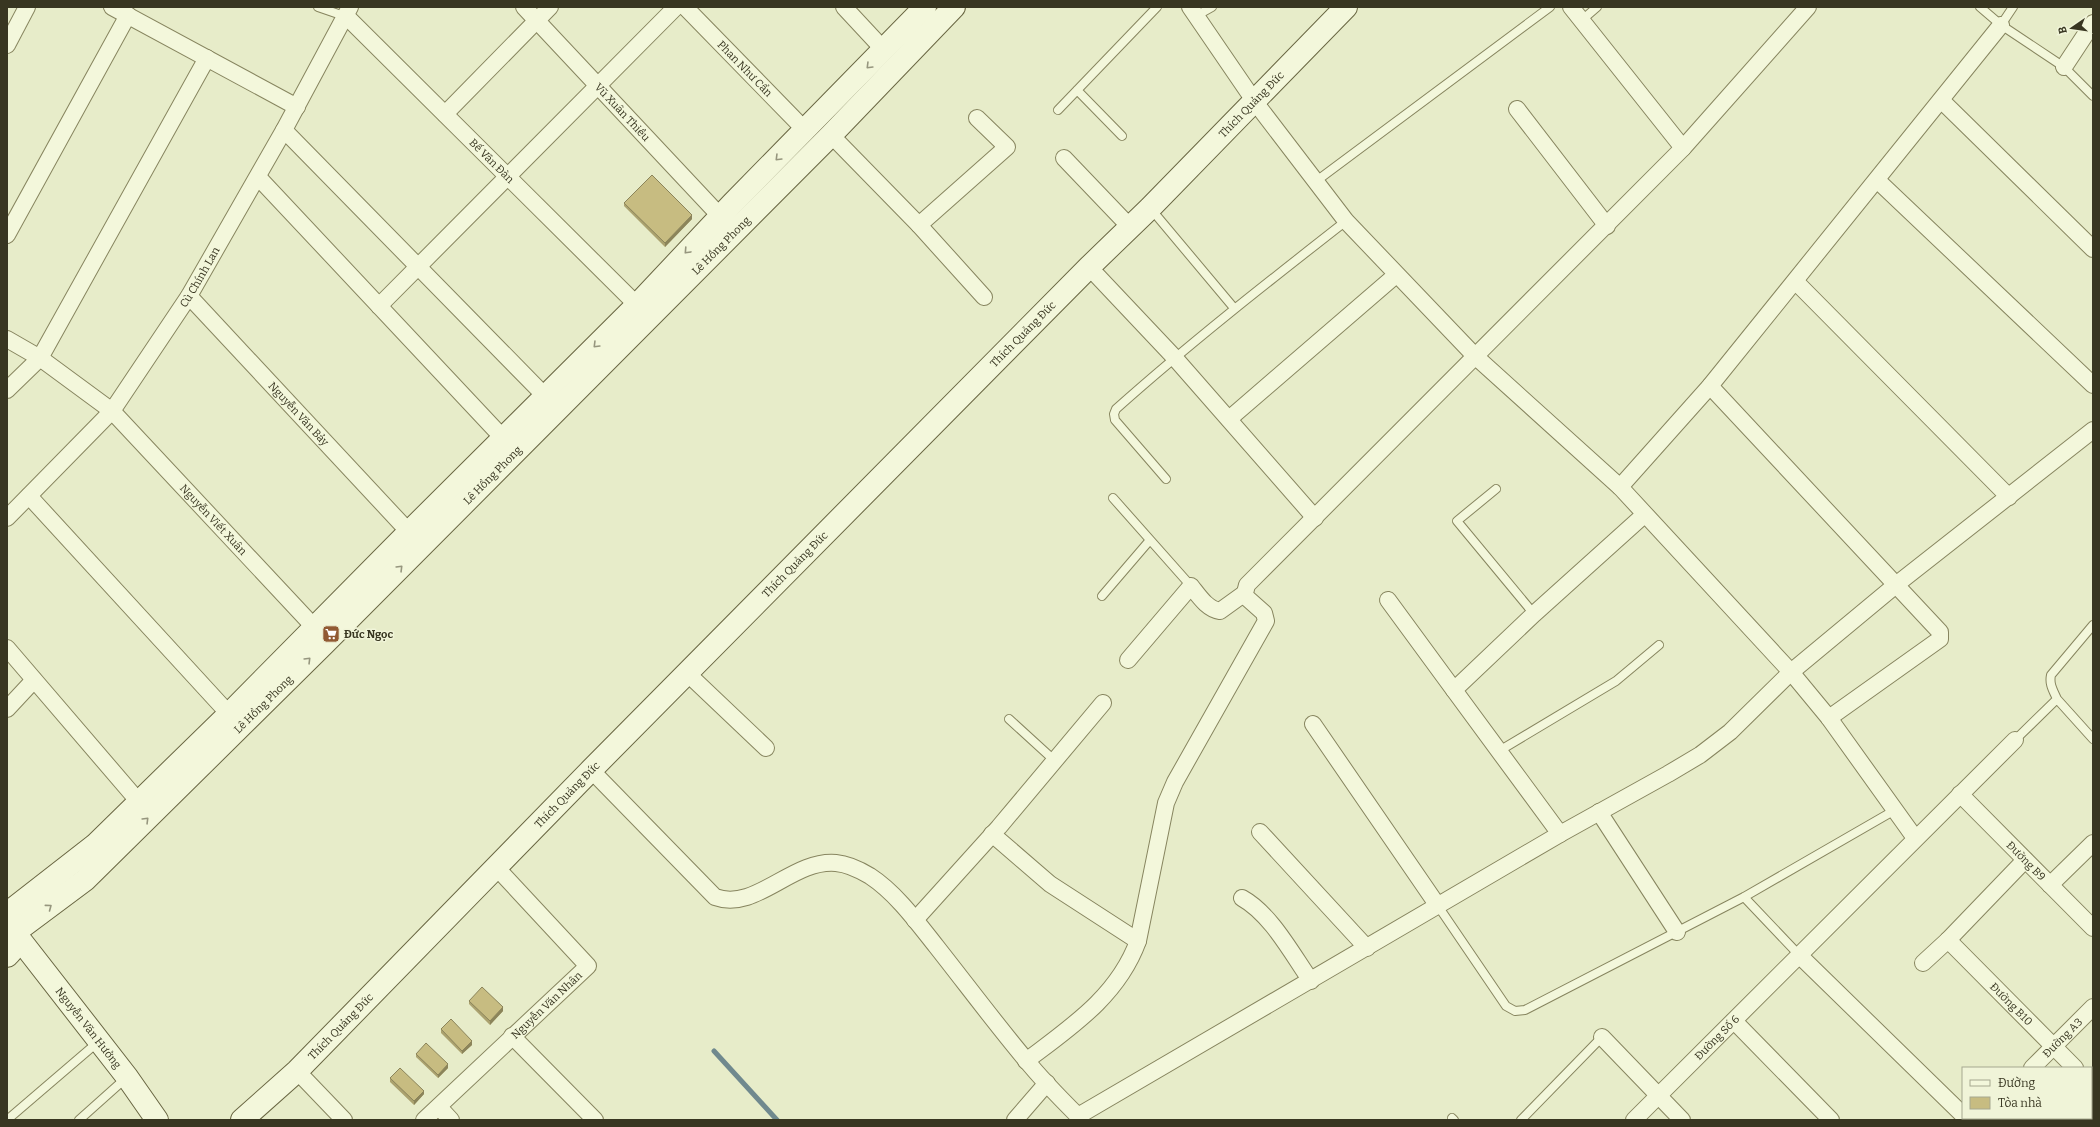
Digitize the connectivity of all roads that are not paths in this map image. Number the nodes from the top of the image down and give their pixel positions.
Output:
1 (27, 7) edge
2 (112, 7) edge
3 (318, 7) edge
4 (524, 7) edge
5 (550, 7) edge
6 (676, 7) edge
7 (685, 7) edge
8 (844, 7) edge
9 (925, 7) edge
10 (954, 7) edge
11 (1157, 7) edge
12 (1212, 7) edge
13 (1346, 7) edge
14 (1550, 7) edge
15 (1571, 7) edge
16 (1597, 7) edge
17 (1808, 7) edge
18 (1980, 7) edge
19 (2013, 7) edge
20 (1193, 11) edge
21 (349, 12) edge
22 (128, 15) junction
23 (537, 20) junction
24 (1582, 20) junction
25 (2093, 23) edge
26 (2001, 24) junction
27 (7, 45) edge
28 (884, 50) junction
29 (207, 58) junction
30 (2064, 67) junction
31 (598, 86) junction
32 (1077, 90) junction
33 (2093, 96) edge
34 (1941, 100) junction
35 (1255, 102) junction
36 (297, 107) junction
37 (1517, 109) dead end
38 (1058, 110) dead end
39 (445, 114) junction
40 (977, 118) dead end
41 (284, 130) junction
42 (805, 130) junction
43 (832, 135) junction
44 (1122, 136) dead end
45 (1683, 148) junction
46 (1064, 158) dead end
47 (258, 177) junction
48 (508, 177) junction
49 (1877, 180) junction
50 (1315, 182) junction
51 (1150, 208) junction
52 (720, 216) junction
53 (1346, 221) junction
54 (919, 224) junction
55 (1608, 226) junction
56 (1130, 227) junction
57 (7, 235) edge
58 (2093, 249) edge
59 (418, 266) junction
60 (1089, 266) junction
61 (1396, 275) junction
62 (1796, 282) junction
63 (189, 296) junction
64 (984, 297) dead end
65 (379, 306) junction
66 (1234, 308) junction
67 (643, 311) junction
68 (7, 339) edge
69 (1475, 356) junction
70 (1174, 357) junction
71 (40, 358) junction
72 (2093, 385) edge
73 (1710, 386) junction
74 (7, 390) edge
75 (545, 396) junction
76 (112, 411) junction
77 (1230, 419) junction
78 (2093, 430) edge
79 (503, 438) junction
80 (1166, 479) dead end
81 (1620, 487) junction
82 (1496, 488) dead end
83 (29, 496) junction
84 (2009, 497) junction
85 (1113, 498) dead end
86 (1644, 515) junction
87 (7, 518) edge
88 (1315, 518) junction
89 (408, 532) junction
90 (1150, 540) junction
91 (1897, 584) junction
92 (1192, 586) junction
93 (1245, 594) junction
94 (1102, 596) dead end
95 (1388, 600) dead end
96 (1534, 614) junction
97 (2093, 625) edge
98 (315, 628) junction
99 (1659, 646) dead end
100 (7, 648) edge
101 (1128, 660) dead end
102 (1791, 672) junction
103 (687, 673) junction
104 (34, 680) junction
105 (1454, 690) junction
106 (2057, 699) junction
107 (1103, 703) dead end
108 (7, 709) edge
109 (229, 714) junction
110 (1829, 718) junction
111 (1009, 719) dead end
112 (1313, 724) dead end
113 (2093, 739) edge
114 (2015, 740) joint
115 (766, 748) dead end
116 (1499, 750) junction
117 (1054, 761) junction
118 (591, 770) junction
119 (1960, 794) junction
120 (139, 802) junction
121 (1895, 810) junction
122 (1599, 812) junction
123 (121, 831) junction
124 (1260, 832) dead end
125 (992, 834) junction
126 (1560, 834) junction
127 (1915, 838) junction
128 (2093, 843) edge
129 (2025, 860) junction
130 (496, 867) junction
131 (2050, 885) junction
132 (1744, 897) junction
133 (1242, 898) dead end
134 (1438, 906) junction
135 (915, 920) junction
136 (13, 923) edge
137 (2093, 928) edge
138 (1677, 932) junction
139 (1948, 940) junction
140 (1138, 941) junction
141 (1366, 948) junction
142 (7, 956) edge
143 (1800, 956) junction
144 (1923, 963) dead end
145 (1311, 981) junction
146 (2093, 1007) edge
147 (1734, 1021) junction
148 (512, 1036) junction
149 (1602, 1037) joint
150 (99, 1041) junction
151 (2054, 1046) junction
152 (1026, 1061) junction
153 (2033, 1067) edge
154 (2074, 1067) edge
155 (297, 1072) junction
156 (127, 1077) junction
157 (1047, 1083) junction
158 (1658, 1097) junction
159 (439, 1107) junction
160 (1962, 1114) edge
161 (7, 1120) edge
162 (79, 1120) edge
163 (158, 1120) edge
164 (242, 1120) edge
165 (344, 1120) edge
166 (424, 1120) edge
167 (451, 1120) edge
168 (595, 1120) edge
169 (1015, 1120) edge
170 (1522, 1120) edge
171 (1634, 1120) edge
172 (1682, 1120) edge
173 (1831, 1120) edge

1 - 27 street
2 - 22 street
3 - 21 lane
4 - 23 street, Vũ Xuân Thiều
5 - 23 street
6 - 31 street
7 - 42 street, Phan Như Cẩn
8 - 28 street
9 - 28 main road, Lê Hồng Phong
10 - 43 main road, Lê Hồng Phong
11 - 32 lane
12 - 20 lane
13 - 35 main road, Thích Quảng Đức
14 - 50 lane
15 - 24 street
16 - 24 lane
17 - 45 street
18 - 26 lane
19 - 26 lane
20 - 35 street
21 - 36 street, Cù Chính Lan
21 - 39 street, Bế Văn Đàn
22 - 29 street
22 - 57 street
23 - 31 street, Vũ Xuân Thiều
23 - 39 street
24 - 45 street
25 - 30 street
26 - 30 lane
26 - 34 street
28 -> 42 main road, Lê Hồng Phong
29 - 36 street
29 - 71 street
30 - 33 lane
31 - 48 street
31 - 52 street, Vũ Xuân Thiều
32 - 38 lane
32 - 44 lane
34 - 49 street
34 - 58 street
35 - 50 street
35 - 51 main road, Thích Quảng Đức
36 - 41 street, Cù Chính Lan
37 - 55 street
39 - 48 street, Bế Văn Đàn
40 - 54 street
41 - 47 street, Cù Chính Lan
41 - 59 street
42 -> 52 main road, Lê Hồng Phong
43 - 54 street
43 - 67 main road, Lê Hồng Phong
45 - 55 street
46 - 56 street
47 - 63 street, Cù Chính Lan
47 - 65 street
48 - 59 street
48 - 67 street, Bế Văn Đàn
49 - 62 street
49 - 72 street
50 - 53 street
51 - 56 main road, Thích Quảng Đức
51 - 66 lane
52 -> 67 main road, Lê Hồng Phong
53 - 61 street
53 - 66 lane
54 - 64 street
55 - 69 street
56 - 60 main road, Thích Quảng Đức
59 - 65 street
59 - 75 street
60 - 70 street
60 - 103 main road, Thích Quảng Đức
61 - 69 street
61 - 77 street
62 - 73 street
62 - 84 street
63 - 76 street, Cù Chính Lan
63 - 89 street, Nguyễn Văn Bảy
65 - 79 street
66 - 70 lane
67 -> 75 main road, Lê Hồng Phong
123 -> 67 main road, Lê Hồng Phong
68 - 71 street, Nguyễn Viết Xuân
69 - 81 street
69 - 88 street
70 - 77 street
70 - 80 lane
71 - 74 street
71 - 76 street, Nguyễn Viết Xuân
73 - 81 street
73 - 91 street
75 - 79 main road, Lê Hồng Phong
76 - 83 street, Cù Chính Lan
76 - 98 street, Nguyễn Viết Xuân
77 - 88 street
78 - 84 street
79 - 89 main road, Lê Hồng Phong
81 - 86 street
82 - 96 lane
83 - 87 street, Cù Chính Lan
83 - 109 street
84 - 91 street
85 - 90 lane
86 - 96 street
86 - 102 street
88 - 93 street
89 - 98 main road, Lê Hồng Phong
90 - 92 lane
90 - 94 lane
91 - 102 street
91 - 110 street
92 - 93 street
92 - 101 street
93 - 140 street
95 - 105 street
96 - 105 street
97 - 106 lane
98 - 109 main road, Lê Hồng Phong
99 - 116 lane
100 - 104 street
102 - 110 street
102 - 122 street
103 - 115 street
103 - 118 main road, Thích Quảng Đức
104 - 108 street
104 - 120 street
105 - 116 street
106 - 113 lane
106 - 114 lane
107 - 117 street
109 - 120 main road, Lê Hồng Phong
110 - 121 street
111 - 117 lane
112 - 134 street
114 - 119 street, Đường Số 6
116 - 126 street
117 - 125 street
118 - 130 main road, Thích Quảng Đức
118 - 135 street
119 - 127 street, Đường Số 6
119 - 129 street, Đường B9
120 - 123 main road, Lê Hồng Phong
121 - 127 street
121 - 132 lane
122 - 126 street
122 - 138 street
123 - 136 main road, Lê Hồng Phong
124 - 141 street
125 - 135 street
125 - 140 street
126 - 134 street
127 - 143 street, Đường Số 6
128 - 131 street
129 - 131 street, Đường B9
129 - 139 street
130 - 148 street, Nguyễn Văn Nhân
130 - 155 main road, Thích Quảng Đức
131 - 137 street, Đường B9
132 - 138 lane
132 - 143 lane
133 - 145 street
134 - 138 lane
134 - 141 street
135 - 152 street
136 - 142 main road
136 - 150 main road, Nguyễn Văn Hưởng
139 - 144 street
139 - 151 street, Đường B10
140 - 152 street
141 - 145 street
143 - 147 street, Đường Số 6
143 - 160 street
145 - 157 street
146 - 151 street, Đường A3
147 - 158 street, Đường Số 6
147 - 173 street
148 - 159 street, Nguyễn Văn Nhân
148 - 168 street
149 - 158 street
149 - 170 lane
150 - 156 main road, Nguyễn Văn Hưởng
150 - 161 lane
151 - 153 street, Đường A3
151 - 154 street, Đường B10
152 - 157 street
155 - 164 main road, Thích Quảng Đức
155 - 165 street
156 - 162 lane
156 - 163 main road, Nguyễn Văn Hưởng
157 - 169 street
158 - 171 street, Đường Số 6
158 - 172 street
159 - 166 street, Nguyễn Văn Nhân
159 - 167 street

